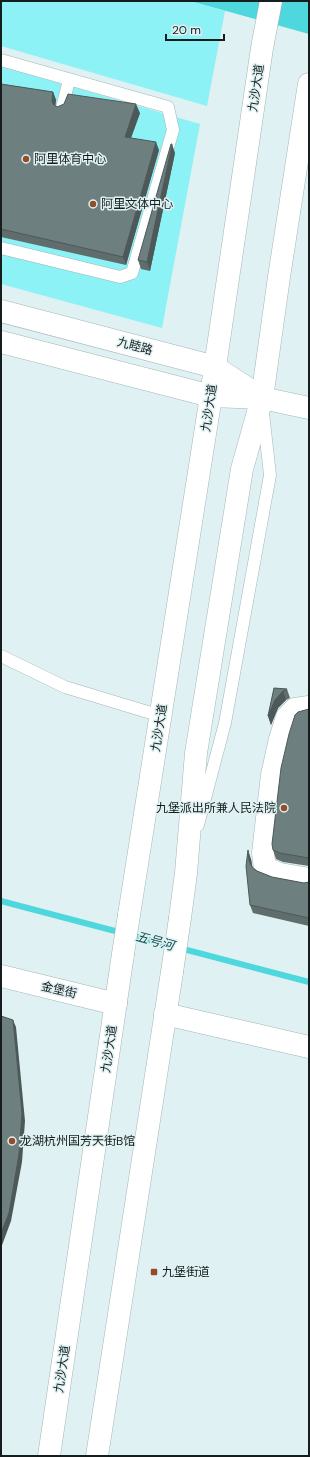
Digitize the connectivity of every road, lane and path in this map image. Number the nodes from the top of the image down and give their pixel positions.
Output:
1 (271, 1) edge
2 (1, 60) edge
3 (69, 80) junction
4 (309, 84) edge
5 (62, 108) edge
6 (304, 147) edge
7 (1, 248) edge
8 (1, 311) edge
9 (1, 342) edge
10 (215, 367) junction
11 (212, 396) junction
12 (262, 398) junction
13 (309, 408) edge
14 (1, 656) edge
15 (309, 708) edge
16 (161, 716) junction
17 (186, 872) junction
18 (309, 879) edge
19 (1, 976) edge
20 (116, 1004) junction
21 (164, 1014) junction
22 (309, 1047) edge
23 (49, 1456) edge
24 (97, 1456) edge

1 - 10 main road, 九沙大道
2 - 3 lane
3 - 5 lane
3 - 7 lane
4 - 6 main road
6 - 12 main road
8 - 10 main road, 九睦路
9 - 11 main road, 九睦路
10 - 11 main road, 九沙大道
10 - 12 main road, 九睦路
11 - 12 main road, 九睦路
11 - 16 main road, 九沙大道
12 - 13 main road, 九睦路
12 - 17 main road
12 - 17 lane
14 - 16 lane
15 - 18 main road
16 - 20 main road, 九沙大道, bridge
17 - 21 main road, bridge
19 - 20 main road, 金堡街
20 - 23 main road, 九沙大道
21 - 22 main road
21 - 24 main road

